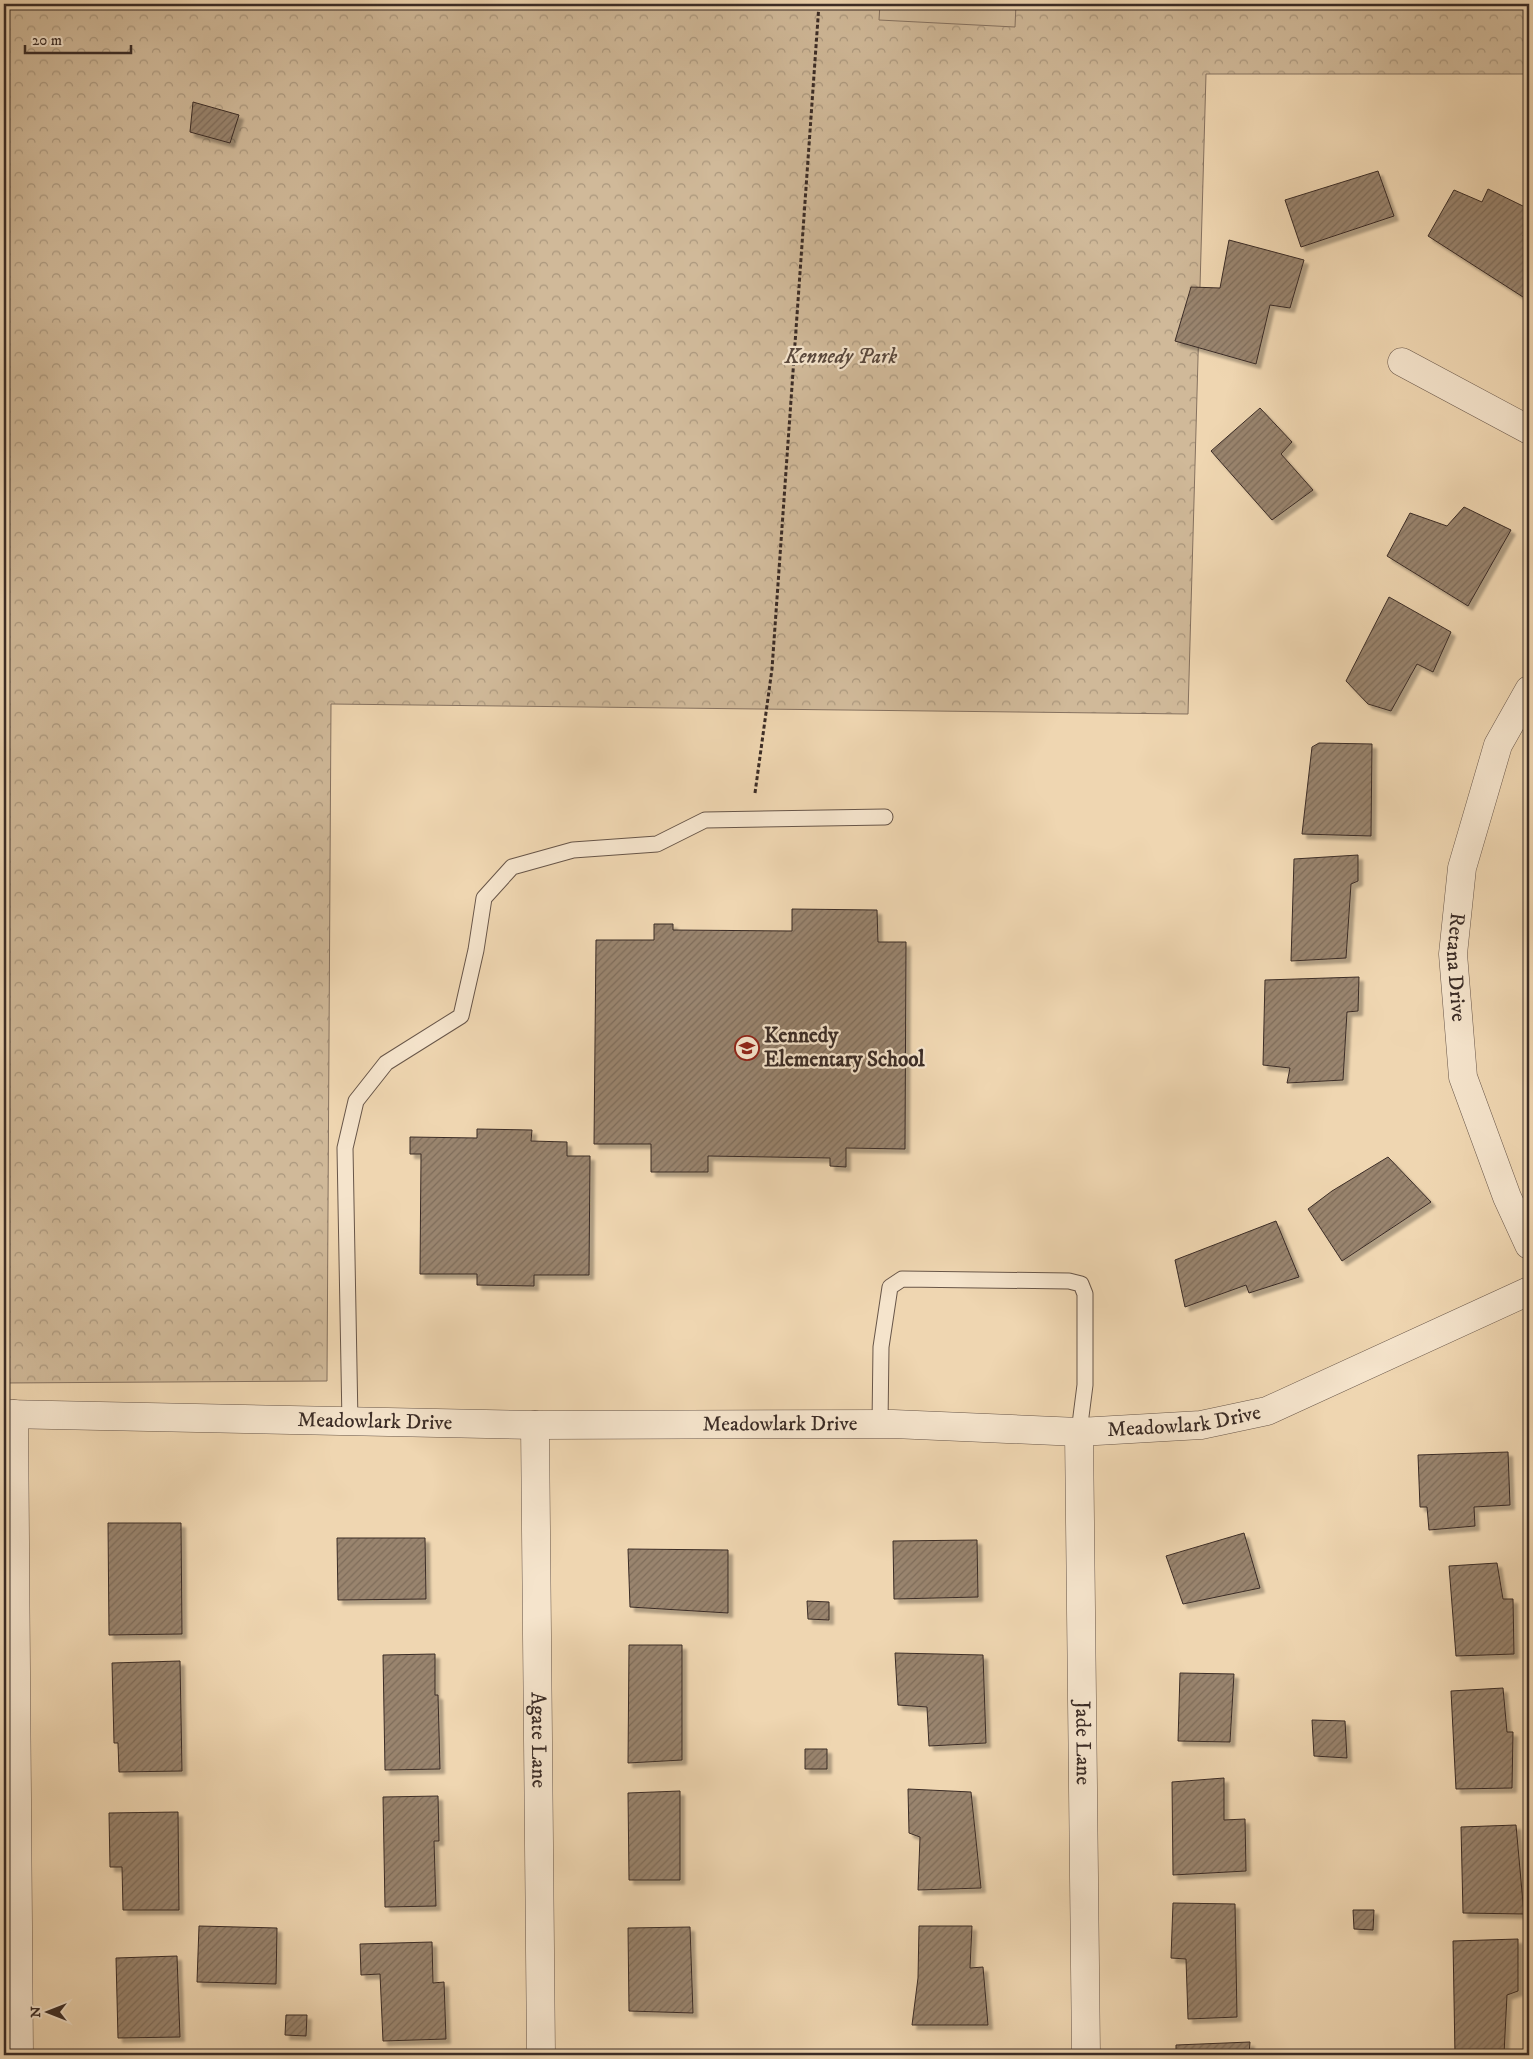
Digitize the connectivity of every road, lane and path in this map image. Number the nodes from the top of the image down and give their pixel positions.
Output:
1 (819, 4) edge
2 (1402, 362) dead end
3 (1529, 430) edge
4 (1529, 690) edge
5 (885, 817) dead end
6 (752, 820) junction
7 (1529, 1245) edge
8 (1529, 1291) edge
9 (9, 1414) edge
10 (350, 1422) junction
11 (880, 1424) junction
12 (535, 1426) junction
13 (1079, 1432) junction
14 (19, 2055) edge
15 (541, 2055) edge
16 (1086, 2055) edge

1 - 6 path
2 - 3 street
4 - 7 street, Retana Drive
5 - 6 lane
6 - 10 lane
8 - 13 street, Meadowlark Drive
9 - 10 street, Meadowlark Drive
9 - 14 street
10 - 12 street, Meadowlark Drive
11 - 12 street, Meadowlark Drive
11 - 13 street, Meadowlark Drive
11 - 13 lane
12 - 15 street, Agate Lane
13 - 16 street, Jade Lane

